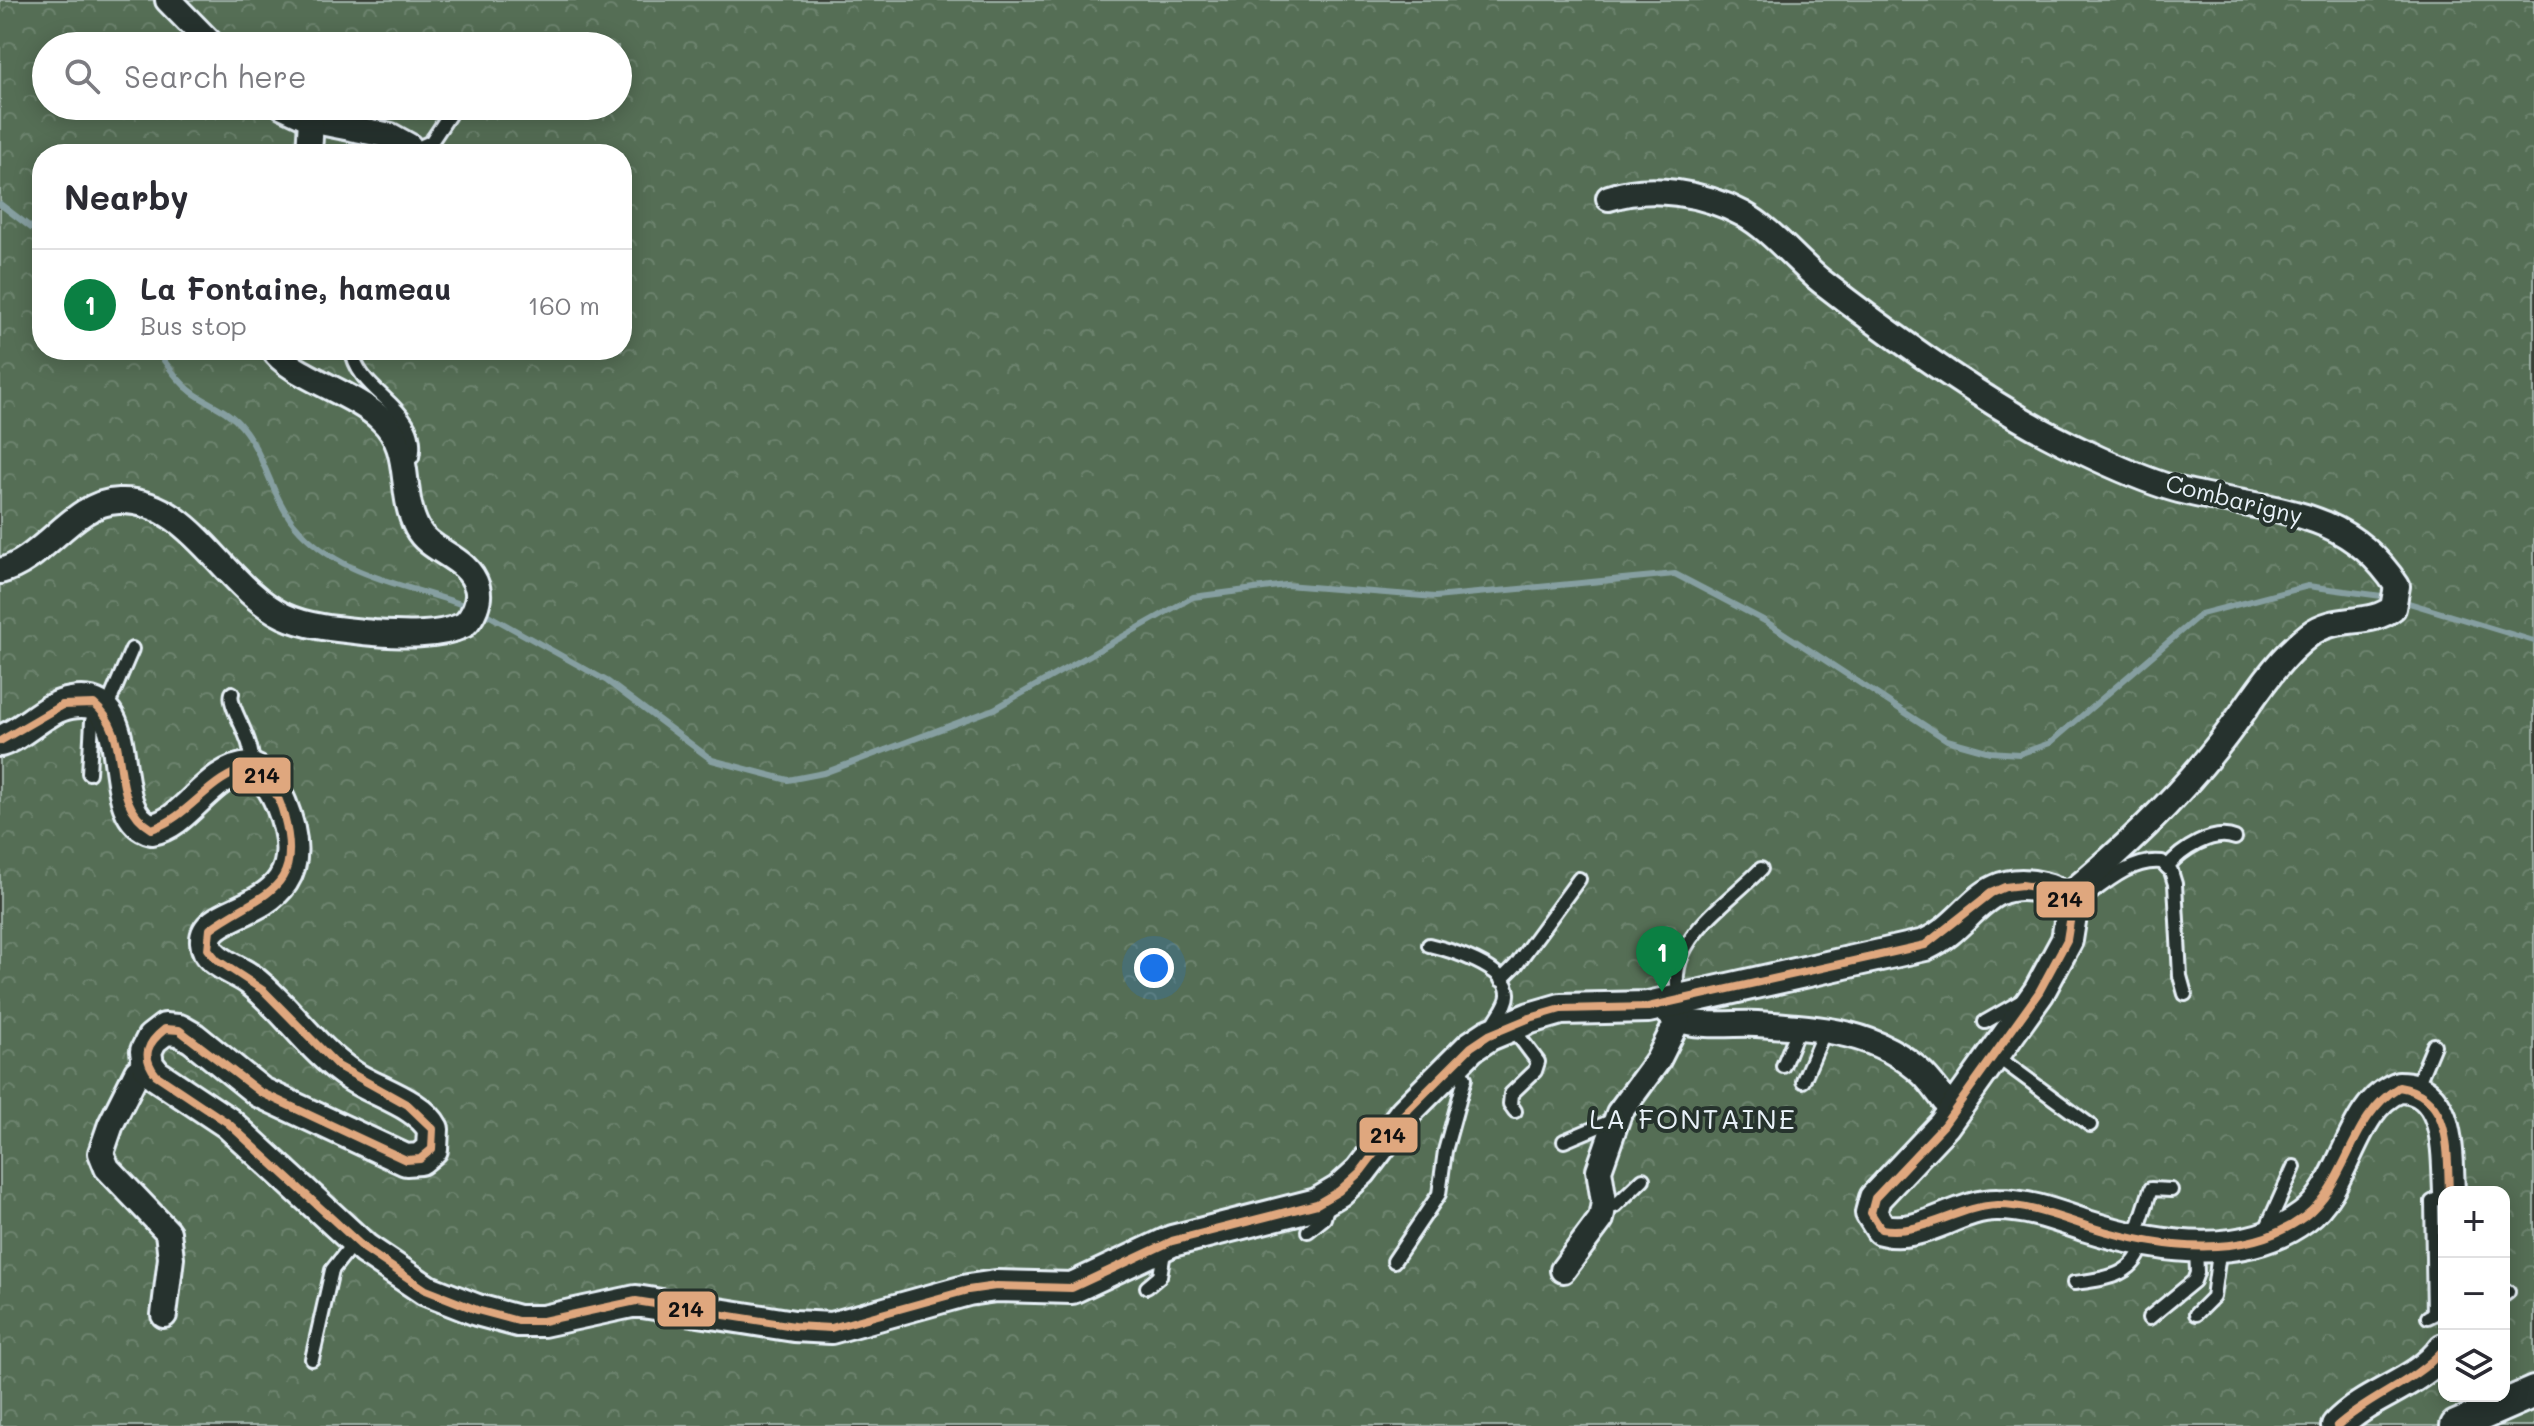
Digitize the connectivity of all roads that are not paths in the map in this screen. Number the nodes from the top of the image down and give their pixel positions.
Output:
1 (168, 0) edge
2 (199, 32) edge
3 (311, 120) edge
4 (316, 120) edge
5 (446, 120) edge
6 (310, 144) edge
7 (403, 144) edge
8 (427, 144) edge
9 (1609, 198) dead end
10 (282, 360) edge
11 (356, 360) edge
12 (404, 463) junction
13 (0, 571) edge
14 (132, 649) dead end
15 (232, 693) dead end
16 (100, 710) junction
17 (0, 741) edge
18 (252, 769) junction
19 (89, 773) dead end
20 (2235, 838) dead end
21 (2167, 867) junction
22 (1761, 869) dead end
23 (1579, 879) dead end
24 (2068, 903) junction
25 (1429, 945) dead end
26 (1501, 980) junction
27 (2185, 994) dead end
28 (2035, 998) junction
29 (1673, 1007) junction
30 (1985, 1022) dead end
31 (1799, 1027) junction
32 (1505, 1029) junction
33 (1825, 1030) junction
34 (2434, 1045) dead end
35 (1994, 1053) junction
36 (148, 1063) junction
37 (1454, 1063) junction
38 (1783, 1066) dead end
39 (1803, 1081) dead end
40 (2416, 1088) junction
41 (1515, 1111) dead end
42 (1954, 1112) junction
43 (1609, 1122) dead end
44 (2090, 1125) dead end
45 (1564, 1141) dead end
46 (2294, 1167) dead end
47 (1643, 1179) dead end
48 (2445, 1186) edge
49 (2171, 1190) dead end
50 (1326, 1199) junction
51 (2438, 1199) edge
52 (1603, 1206) junction
53 (1308, 1231) dead end
54 (2265, 1237) junction
55 (2139, 1239) junction
56 (356, 1240) junction
57 (1165, 1244) junction
58 (2208, 1246) junction
59 (1394, 1261) dead end
60 (1563, 1270) dead end
61 (2074, 1283) dead end
62 (1147, 1287) dead end
63 (2196, 1314) dead end
64 (164, 1315) dead end
65 (2428, 1317) dead end
66 (2149, 1318) dead end
67 (2438, 1355) edge
68 (312, 1359) dead end
69 (2534, 1392) edge
70 (2337, 1426) edge
71 (2456, 1426) edge

1 - 2 street
3 - 6 street
4 - 7 street
5 - 8 lane
9 - 24 street, Combarigny
10 - 12 street
11 - 12 lane
12 - 13 street
14 - 16 lane
15 - 18 lane
16 - 17 street
16 - 18 street
16 - 19 lane
18 - 36 street
20 - 21 lane
21 - 24 lane
21 - 27 lane
22 - 29 lane
23 - 26 lane
24 - 28 street
24 - 29 street
25 - 26 lane
26 - 32 lane
28 - 30 lane
28 - 35 street
29 - 31 street
29 - 32 street
29 - 52 street
31 - 33 street
31 - 38 lane
32 - 37 street
32 - 41 lane
33 - 39 lane
33 - 42 street
34 - 40 lane
35 - 42 street
35 - 44 lane
36 - 56 street
36 - 64 street
37 - 50 street
37 - 59 lane
40 - 48 street
40 - 54 street
42 - 55 street
43 - 45 lane
46 - 54 lane
47 - 52 lane
49 - 55 lane
50 - 53 lane
50 - 57 street
51 - 65 lane
52 - 60 street
54 - 58 street
55 - 58 street
55 - 61 lane
56 - 57 street
56 - 68 lane
57 - 62 lane
58 - 63 lane
58 - 66 lane
67 - 70 street
69 - 71 street

